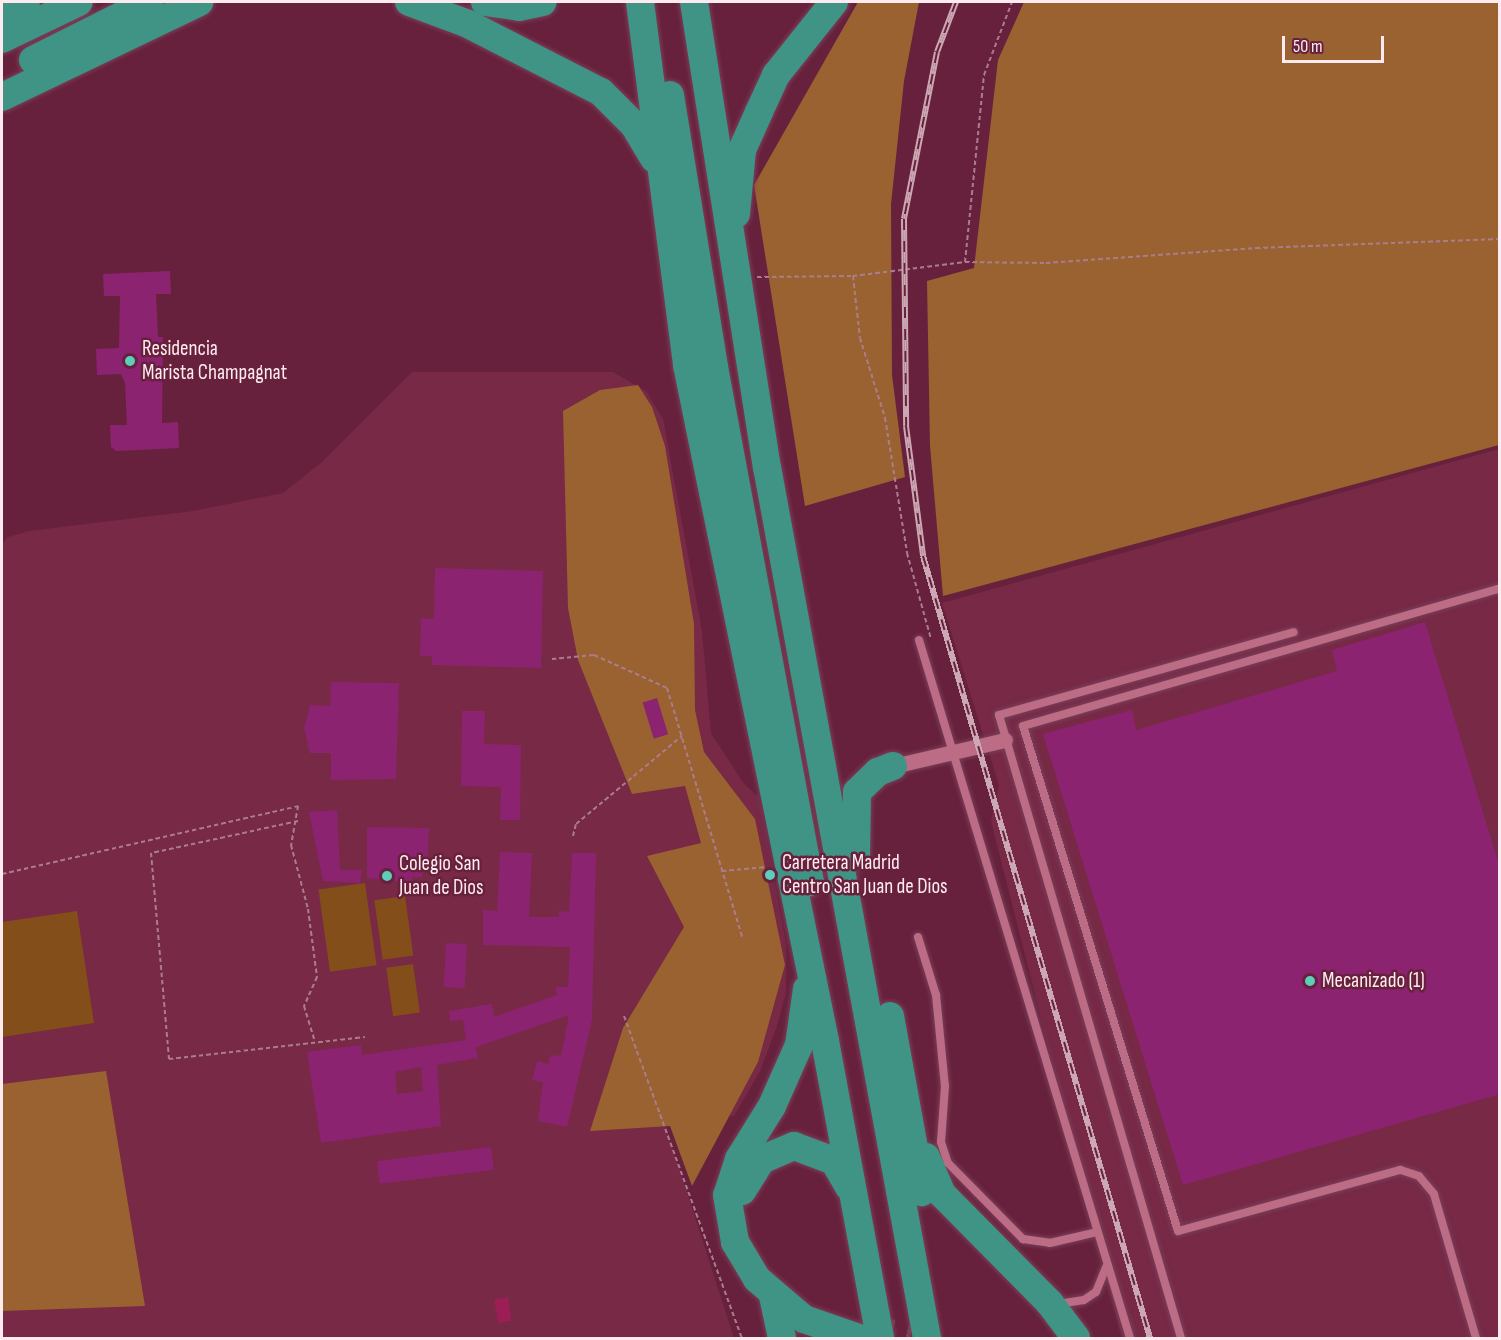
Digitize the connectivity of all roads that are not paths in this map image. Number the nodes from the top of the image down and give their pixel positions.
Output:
1 (26, 2) edge
2 (79, 2) edge
3 (149, 2) edge
4 (199, 2) edge
5 (409, 2) edge
6 (485, 2) edge
7 (542, 2) edge
8 (640, 2) edge
9 (659, 2) edge
10 (694, 2) edge
11 (834, 2) edge
12 (2, 14) edge
13 (2, 39) edge
14 (2, 75) edge
15 (2, 97) edge
16 (674, 125) junction
17 (664, 202) junction
18 (736, 274) junction
19 (705, 454) junction
20 (1500, 588) edge
21 (1294, 632) dead end
22 (919, 640) dead end
23 (1005, 740) junction
24 (950, 752) junction
25 (824, 765) junction
26 (893, 766) joint
27 (856, 867) junction
28 (801, 933) junction
29 (918, 937) dead end
30 (907, 1102) junction
31 (853, 1195) junction
32 (1097, 1232) junction
33 (1106, 1262) junction
34 (773, 1296) junction
35 (1049, 1302) junction
36 (817, 1333) edge
37 (868, 1335) edge
38 (782, 1338) edge
39 (894, 1338) edge
40 (927, 1338) edge
41 (945, 1338) edge
42 (1076, 1338) edge
43 (1130, 1338) edge
44 (1181, 1338) edge
45 (1476, 1338) edge

1 - 12 highway
2 - 13 highway
3 - 14 highway
4 - 15 highway
5 - 17 highway
6 - 7 highway
8 - 17 highway
9 - 16 highway
10 - 18 highway
11 - 18 highway
16 - 19 highway
16 - 39 highway
17 - 19 highway
18 - 25 highway
19 - 28 highway
20 - 45 lane
21 - 23 lane
22 - 24 lane
23 - 24 street
23 - 44 lane
24 - 26 street
24 - 32 lane
25 - 27 highway
25 - 40 highway
26 - 27 highway
27 - 30 highway
28 - 31 highway
28 - 34 highway
29 - 32 lane
30 - 35 highway
30 - 41 highway
31 - 37 highway
31 - 37 highway
32 - 33 lane
33 - 35 lane
33 - 43 lane
34 - 36 highway
34 - 38 highway
35 - 42 highway
36 - 37 highway

